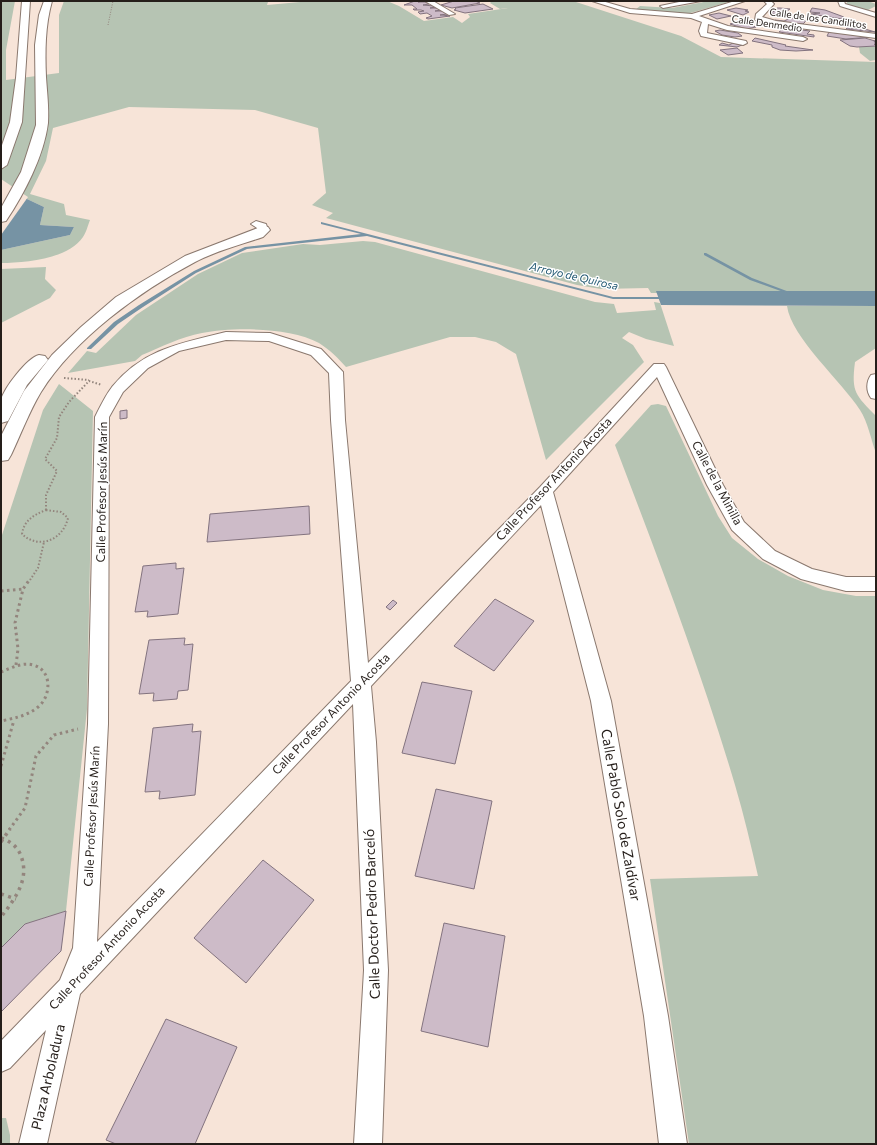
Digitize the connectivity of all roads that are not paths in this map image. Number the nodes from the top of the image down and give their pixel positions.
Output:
1 (26, 1) edge
2 (48, 1) edge
3 (428, 1) edge
4 (595, 1) edge
5 (611, 1) edge
6 (698, 1) edge
7 (742, 1) edge
8 (767, 1) edge
9 (841, 1) edge
10 (451, 14) dead end
11 (876, 15) edge
12 (692, 16) junction
13 (706, 20) junction
14 (876, 36) edge
15 (810, 39) dead end
16 (748, 43) dead end
17 (4, 155) edge
18 (1, 165) edge
19 (1, 218) edge
20 (659, 367) joint
21 (876, 378) edge
22 (876, 395) edge
23 (1, 417) edge
24 (1, 455) edge
25 (545, 491) junction
26 (876, 584) edge
27 (360, 685) junction
28 (70, 986) junction
29 (1, 1059) edge
30 (33, 1144) edge
31 (368, 1144) edge
32 (673, 1144) edge

1 - 17 main road
2 - 19 main road
3 - 10 street
4 - 12 street
5 - 6 street
7 - 12 street
8 - 14 street, Calle de los Candilitos
9 - 11 street
12 - 13 street, Calle Denmedio
13 - 15 street, Calle Denmedio
13 - 16 street
17 - 18 main road
20 - 25 street, Calle Profesor Antonio Acosta
20 - 26 street, Calle de la Minilla
21 - 22 street
23 - 24 main road
25 - 27 street, Calle Profesor Antonio Acosta
25 - 32 street, Calle Pablo Solo de Zaldívar
27 - 28 street, Calle Profesor Antonio Acosta
27 - 28 street, Calle Profesor Jesús Marín
27 - 31 street, Calle Doctor Pedro Barceló
28 - 29 street, Calle Profesor Antonio Acosta
28 - 30 street, Plaza Arboladura

